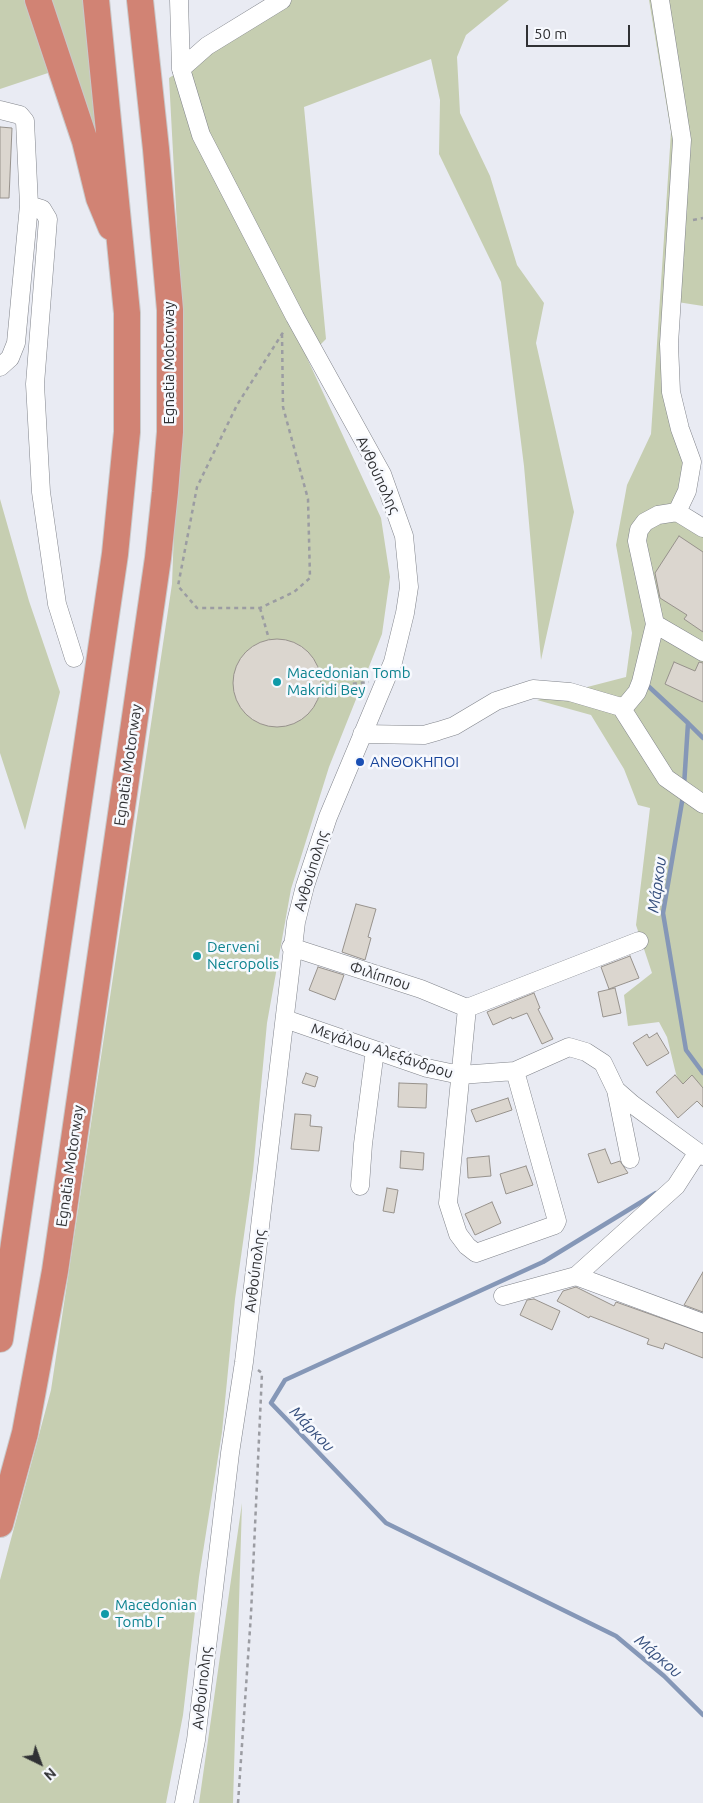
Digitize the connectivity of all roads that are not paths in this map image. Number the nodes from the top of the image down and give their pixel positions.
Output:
1 (38, 0) edge
2 (96, 0) edge
3 (140, 0) edge
4 (152, 0) edge
5 (179, 0) edge
6 (282, 0) edge
7 (660, 0) edge
8 (147, 67) junction
9 (182, 69) junction
10 (0, 110) edge
11 (29, 205) junction
12 (124, 260) junction
13 (0, 367) edge
14 (676, 512) junction
15 (703, 528) edge
16 (655, 624) junction
17 (703, 652) edge
18 (74, 658) dead end
19 (621, 707) junction
20 (362, 734) junction
21 (703, 804) edge
22 (638, 941) dead end
23 (291, 947) junction
24 (467, 1008) junction
25 (284, 1019) junction
26 (375, 1050) junction
27 (515, 1071) junction
28 (460, 1075) junction
29 (616, 1090) junction
30 (701, 1154) edge
31 (630, 1159) dead end
32 (360, 1186) dead end
33 (576, 1276) junction
34 (503, 1296) dead end
35 (703, 1323) edge
36 (0, 1339) edge
37 (0, 1524) edge
38 (184, 1803) edge

1 - 12 highway
2 - 12 highway
3 - 8 highway, Egnatia Motorway
4 - 8 highway
5 - 9 street, Ανθούπολης
6 - 9 street
7 - 14 street
8 - 37 highway, Egnatia Motorway
9 - 20 street, Ανθούπολης
10 - 11 street
11 - 13 street
11 - 18 street
12 - 36 highway
14 - 15 street
14 - 16 street
16 - 17 street
16 - 19 street
19 - 20 street
19 - 21 street
20 - 23 street, Ανθούπολης
22 - 24 street
23 - 24 street, Φιλίππου
23 - 25 street, Ανθούπολης
24 - 28 street
25 - 26 street, Μεγάλου Αλεξάνδρου
25 - 38 street, Ανθούπολης
26 - 28 street, Μεγάλου Αλεξάνδρου
26 - 32 street
27 - 28 street, Μεγάλου Αλεξάνδρου
27 - 28 street
27 - 29 street, Μεγάλου Αλεξάνδρου
29 - 30 street, Μεγάλου Αλεξάνδρου
29 - 31 street
30 - 33 street
33 - 34 street
33 - 35 street

